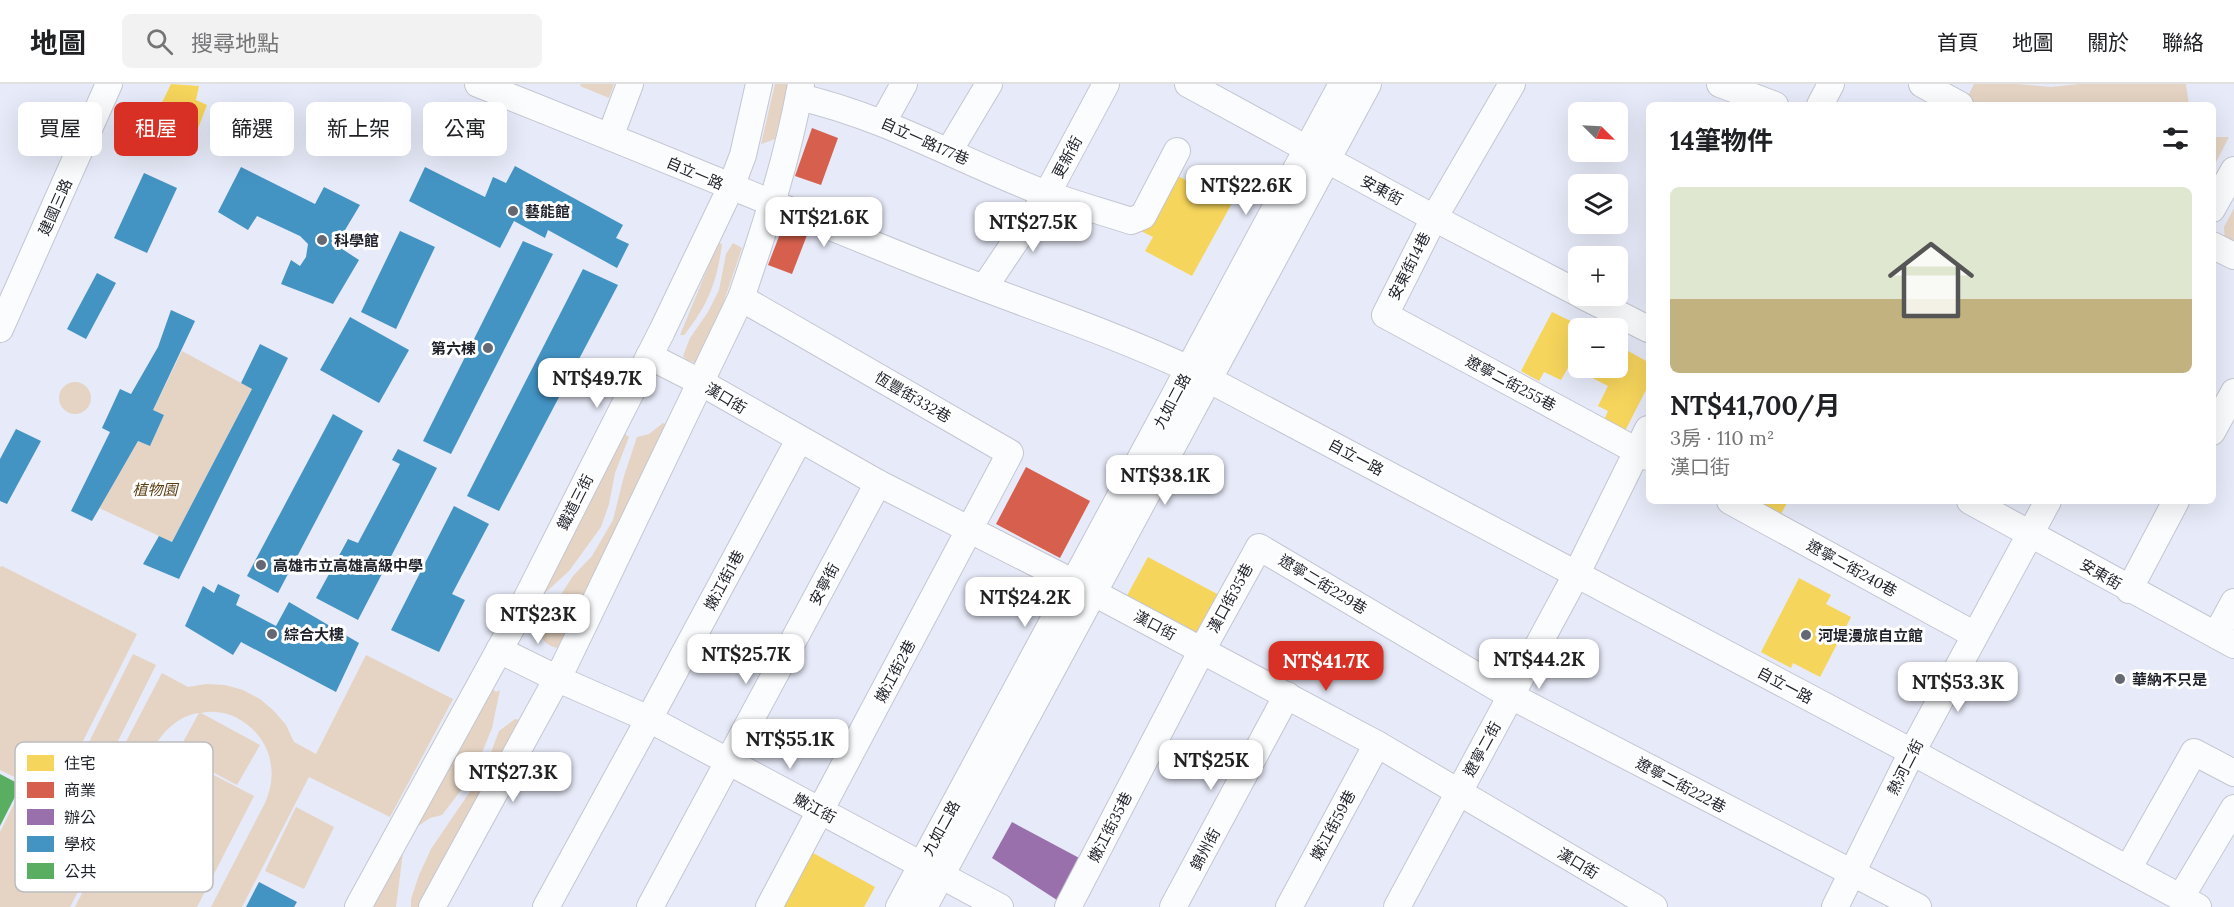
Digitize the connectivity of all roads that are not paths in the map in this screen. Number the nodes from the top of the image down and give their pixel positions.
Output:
1 (110, 84) edge
2 (478, 84) edge
3 (630, 84) edge
4 (759, 84) edge
5 (904, 84) edge
6 (989, 84) edge
7 (1106, 84) edge
8 (1188, 84) edge
9 (1342, 84) edge
10 (1368, 84) edge
11 (1512, 84) edge
12 (1720, 84) edge
13 (1831, 84) edge
14 (1922, 84) edge
15 (800, 90) edge
16 (837, 94) edge
17 (1767, 102) edge
18 (1822, 102) edge
19 (1955, 102) edge
20 (883, 122) junction
21 (610, 137) junction
22 (1177, 150) dead end
23 (949, 151) junction
24 (1317, 155) junction
25 (2234, 170) edge
26 (730, 187) junction
27 (1047, 194) junction
28 (2216, 202) edge
29 (771, 204) junction
30 (1434, 218) junction
31 (2216, 247) edge
32 (2234, 256) edge
33 (984, 288) junction
34 (1568, 288) edge
35 (741, 298) junction
36 (1603, 306) edge
37 (1385, 315) joint
38 (1646, 328) edge
39 (0, 329) edge
40 (649, 356) junction
41 (1198, 374) junction
42 (700, 382) junction
43 (2234, 392) edge
44 (2216, 425) edge
45 (799, 440) junction
46 (1645, 446) edge
47 (879, 483) junction
48 (1736, 504) edge
49 (1976, 504) edge
50 (2046, 504) edge
51 (2174, 504) edge
52 (970, 530) junction
53 (2030, 533) junction
54 (1259, 547) joint
55 (1576, 575) junction
56 (1084, 588) junction
57 (2129, 590) junction
58 (2234, 602) edge
59 (1975, 634) junction
60 (2225, 640) edge
61 (500, 650) junction
62 (1202, 650) junction
63 (558, 679) junction
64 (1287, 695) junction
65 (1511, 696) junction
66 (650, 719) junction
67 (1377, 744) junction
68 (1912, 752) junction
69 (729, 762) junction
70 (2234, 773) edge
71 (1458, 793) junction
72 (2234, 808) edge
73 (821, 811) junction
74 (2128, 869) junction
75 (931, 870) junction
76 (1851, 874) junction
77 (1627, 901) edge
78 (2190, 902) edge
79 (1398, 906) edge
80 (358, 907) edge
81 (432, 907) edge
82 (546, 907) edge
83 (650, 907) edge
84 (769, 907) edge
85 (898, 907) edge
86 (924, 907) edge
87 (1000, 907) edge
88 (1068, 907) edge
89 (1173, 907) edge
90 (1289, 907) edge
91 (1654, 907) edge
92 (1835, 907) edge
93 (1918, 907) edge

1 - 39 street, 建國三路
2 - 21 street, 自立一路
3 - 21 street
4 - 26 street, 鐵道三街
5 - 20 street
6 - 23 street
7 - 27 street, 更新街
8 - 24 street, 安東街
9 - 24 street, 九如二路
10 - 24 street, 九如二路
11 - 30 street, 安東街14巷
12 - 17 street
13 - 18 street
14 - 19 street
15 - 16 street, 自立一路177巷
15 - 29 street
16 - 20 street, 自立一路177巷
20 - 23 street, 自立一路177巷
21 - 26 street, 自立一路
22 - 27 street, 自立一路177巷
23 - 27 street, 自立一路177巷
24 - 30 street, 安東街
24 - 41 street, 九如二路
25 - 28 street
26 - 29 street, 自立一路
26 - 40 street, 鐵道三街
27 - 33 street, 更新街
29 - 33 street, 自立一路
29 - 35 street
30 - 34 street, 安東街
30 - 37 street, 安東街14巷
31 - 32 street
33 - 41 street, 自立一路
35 - 42 street
35 - 52 street, 恆豐街332巷
36 - 38 street
37 - 46 street, 遼寧二街255巷
40 - 42 street, 漢口街
40 - 61 street, 鐵道三街
41 - 55 street, 自立一路
41 - 56 street, 九如二路
42 - 45 street, 漢口街
42 - 63 street
43 - 44 street
45 - 47 street, 漢口街
45 - 66 street, 嫩江街1巷
46 - 55 street, 遼寧二街
47 - 52 street, 漢口街
47 - 69 street, 安寧街
48 - 59 street, 遼寧二街240巷
49 - 53 street, 安東街
50 - 53 street, 熱河二街
51 - 57 street
52 - 56 street, 漢口街
52 - 73 street, 嫩江街2巷
53 - 57 street, 安東街
53 - 59 street, 熱河二街
54 - 62 street, 漢口街35巷
54 - 65 street, 遼寧二街229巷
55 - 65 street, 遼寧二街
55 - 68 street, 自立一路
56 - 62 street, 漢口街
56 - 75 street, 九如二路
57 - 60 street, 安東街
58 - 60 street
59 - 68 street, 熱河二街
61 - 63 street, 嫩江街
61 - 80 street, 鐵道三街
62 - 64 street, 漢口街
62 - 88 street, 嫩江街35巷
63 - 66 street, 嫩江街
63 - 81 street
64 - 67 street, 漢口街
64 - 89 street, 錦州街
65 - 71 street, 遼寧二街
65 - 76 street, 遼寧二街222巷
66 - 69 street, 嫩江街
66 - 82 street, 嫩江街1巷
67 - 71 street, 漢口街
67 - 90 street, 嫩江街59巷
68 - 74 street, 自立一路
68 - 76 street, 熱河二街
69 - 73 street, 嫩江街
69 - 83 street, 安寧街
70 - 74 street
71 - 77 street, 漢口街
71 - 79 street, 遼寧二街
72 - 78 street
73 - 75 street, 嫩江街
73 - 84 street, 嫩江街2巷
74 - 78 street, 自立一路
75 - 85 street, 九如二路
75 - 86 street, 九如二路
75 - 87 street, 嫩江街
76 - 92 street, 熱河二街
76 - 93 street, 遼寧二街222巷
77 - 91 street, 漢口街

